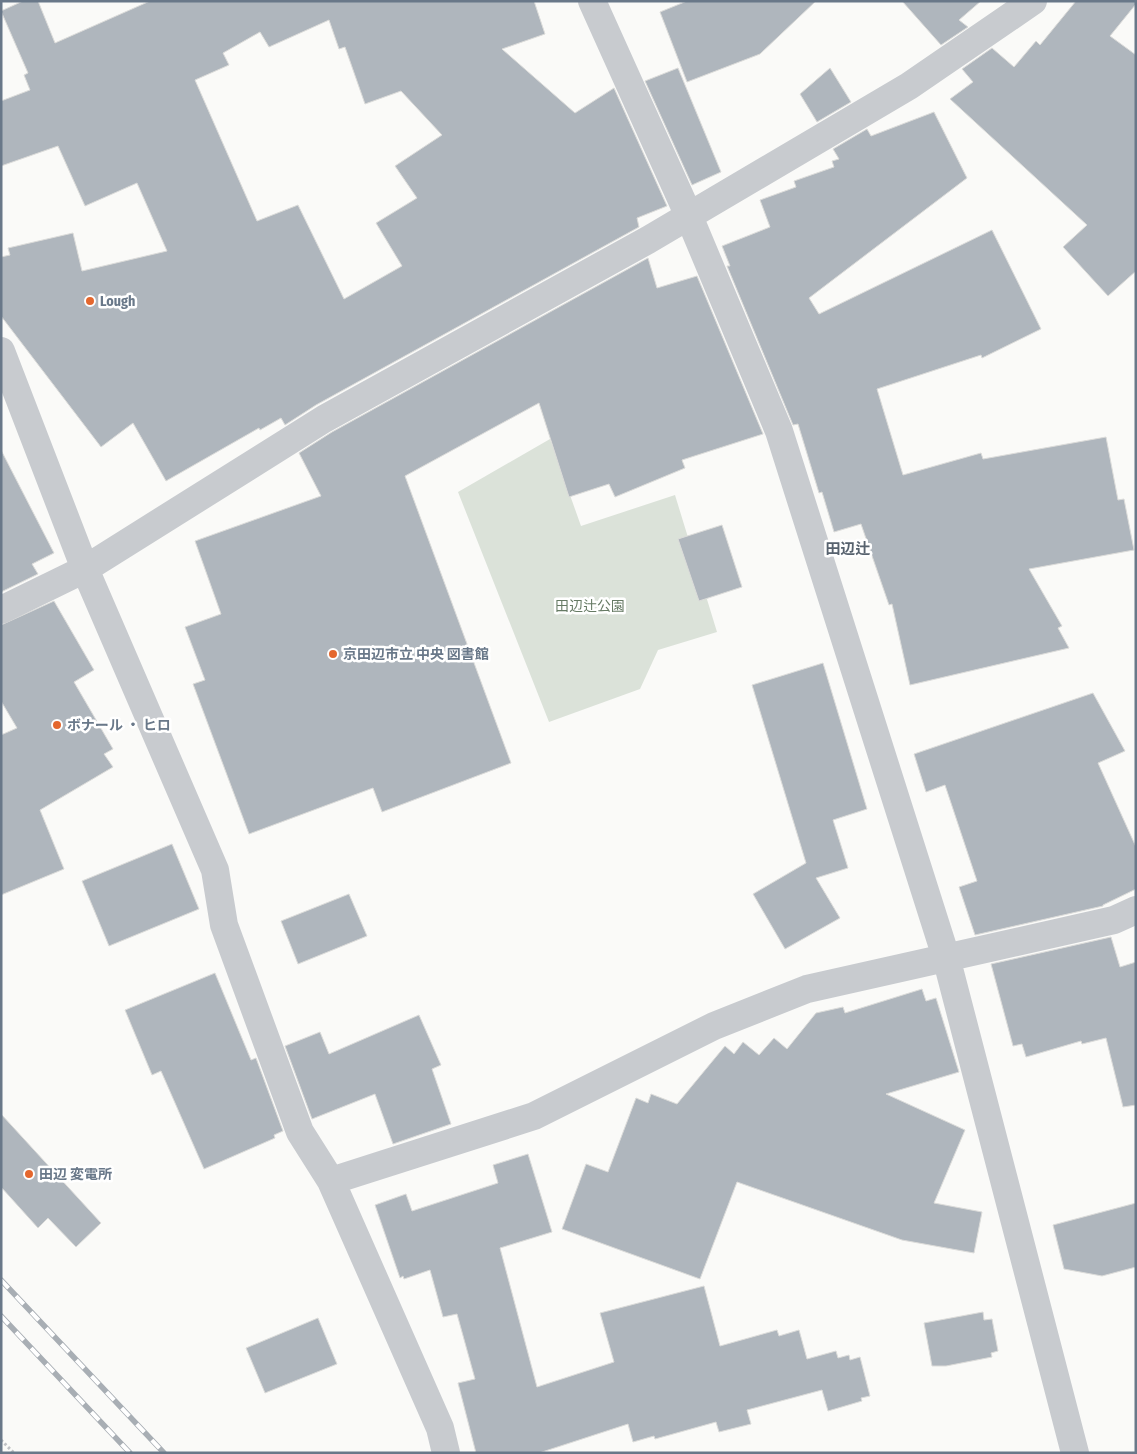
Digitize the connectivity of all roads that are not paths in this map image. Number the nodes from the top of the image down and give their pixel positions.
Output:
1 (592, 1) edge
2 (1033, 1) edge
3 (688, 214) junction
4 (1, 351) edge
5 (10, 401) edge
6 (86, 569) junction
7 (1, 610) edge
8 (1136, 910) edge
9 (946, 957) junction
10 (332, 1181) junction
11 (446, 1453) edge
12 (1075, 1453) edge

1 - 3 street
2 - 3 street
3 - 6 street
3 - 9 street
4 - 5 street
5 - 6 street
6 - 7 street
6 - 10 street
8 - 9 street
9 - 10 street
9 - 12 street
10 - 11 street

